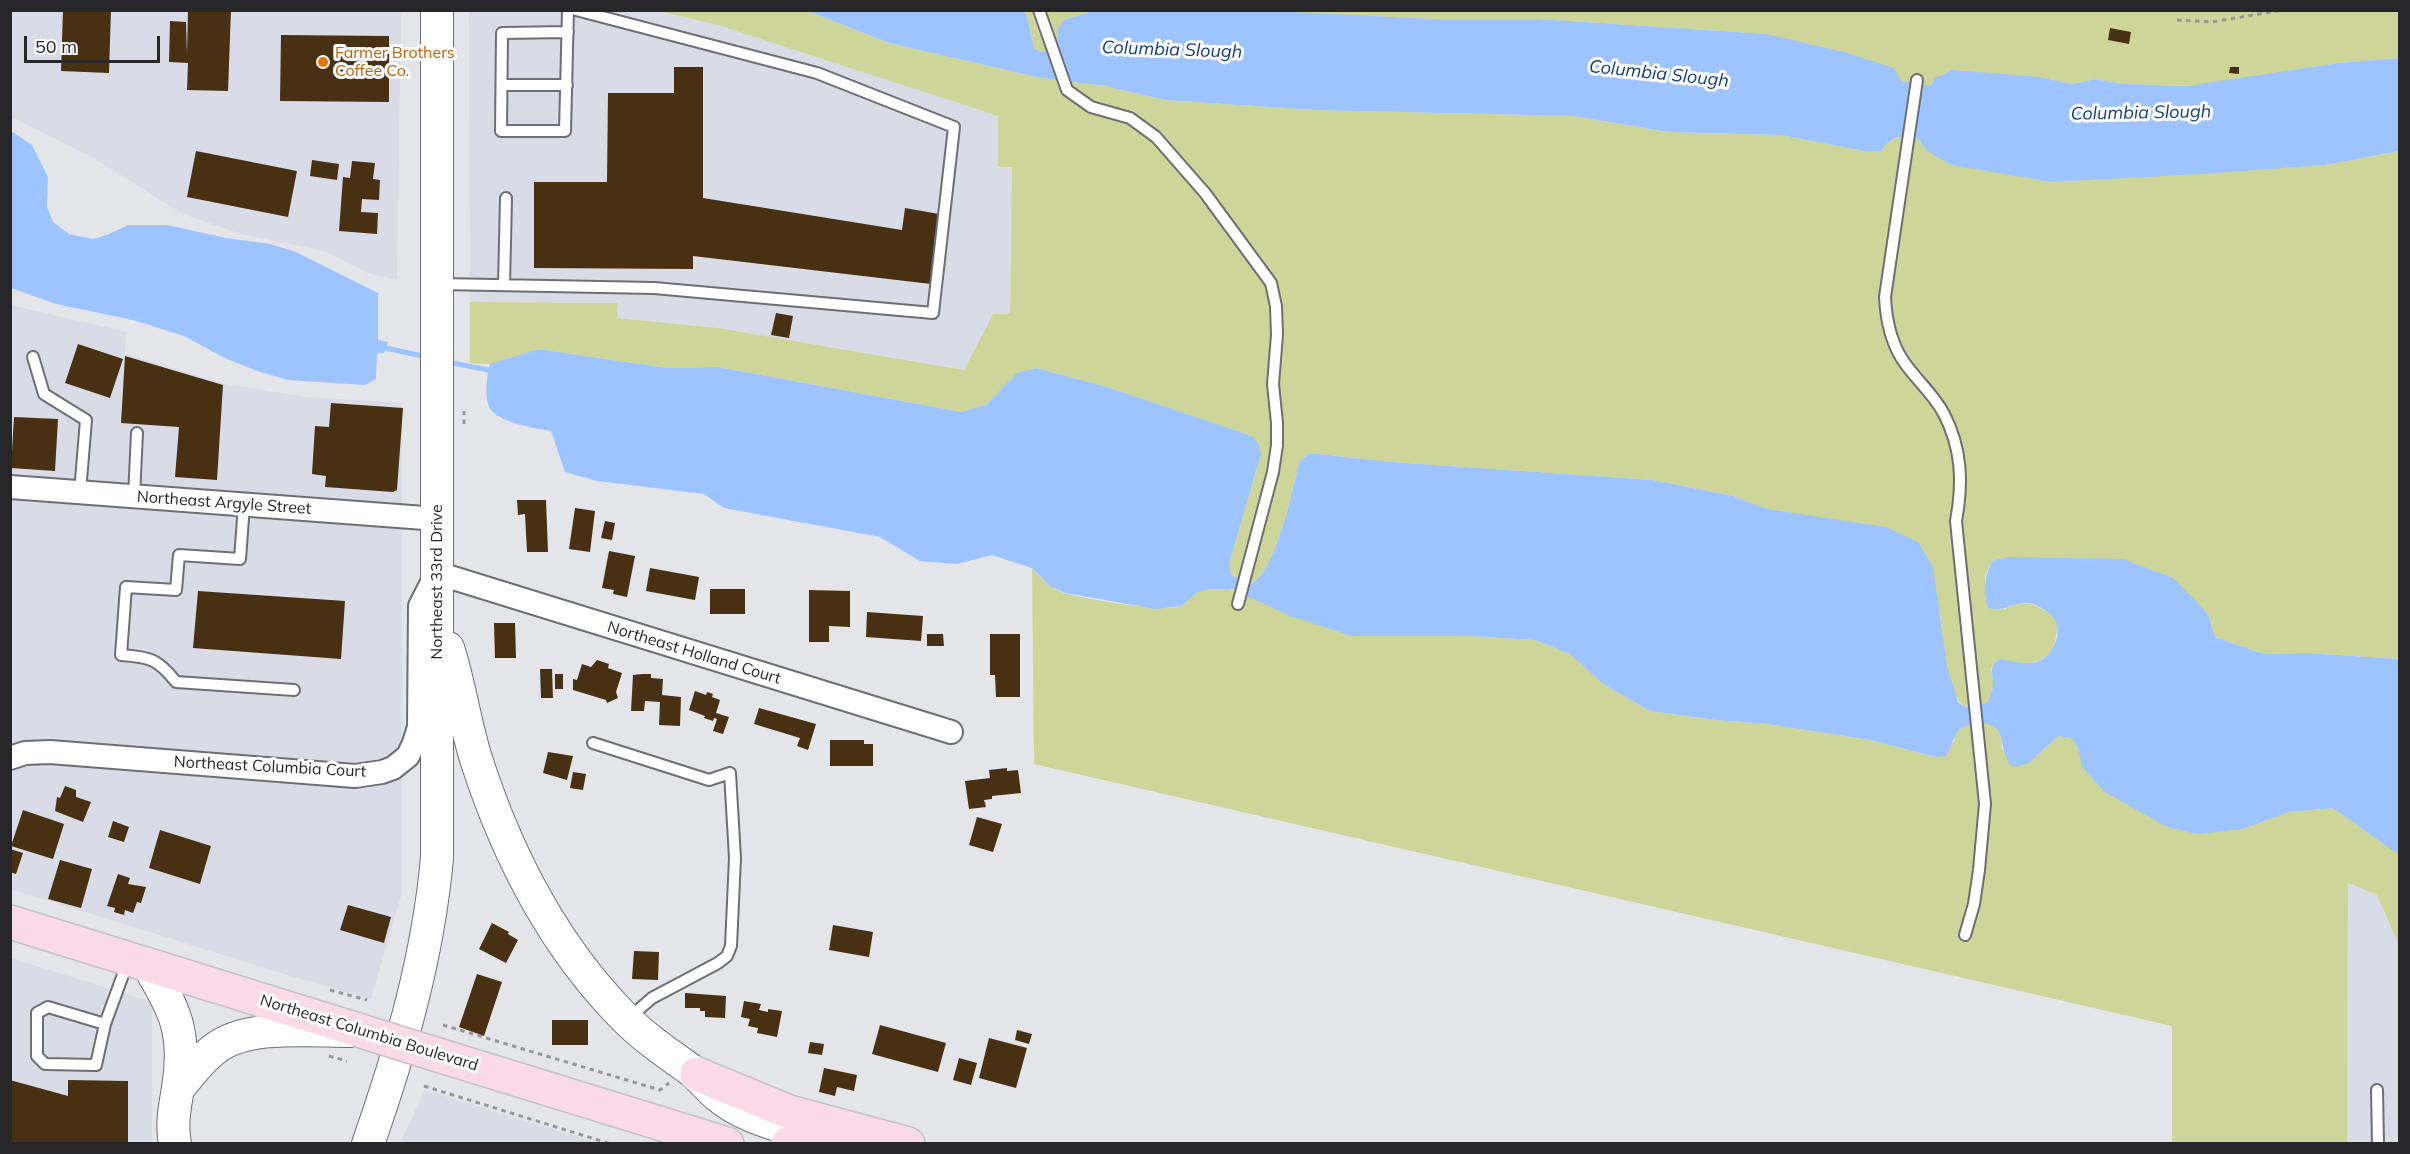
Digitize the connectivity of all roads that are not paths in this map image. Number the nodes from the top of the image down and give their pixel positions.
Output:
1 (437, 10) edge
2 (568, 10) edge
3 (576, 10) edge
4 (1039, 10) edge
5 (568, 32) junction
6 (1917, 80) dead end
7 (502, 85) junction
8 (567, 85) junction
9 (506, 198) dead end
10 (438, 284) junction
11 (504, 285) junction
12 (33, 357) dead end
13 (137, 434) dead end
14 (10, 487) edge
15 (80, 492) junction
16 (134, 496) junction
17 (244, 505) junction
18 (438, 519) junction
19 (437, 573) junction
20 (1238, 604) dead end
21 (437, 612) junction
22 (294, 690) dead end
23 (951, 732) dead end
24 (593, 743) dead end
25 (11, 758) edge
26 (10, 922) edge
27 (1965, 935) dead end
28 (138, 961) junction
29 (363, 1016) junction
30 (627, 1020) junction
31 (105, 1023) junction
32 (684, 1077) junction
33 (178, 1089) junction
34 (2377, 1090) dead end
35 (830, 1141) edge
36 (175, 1143) edge
37 (368, 1143) edge
38 (727, 1143) edge
39 (788, 1143) edge
40 (908, 1143) edge
41 (2378, 1143) edge

1 - 10 main road, Northeast 33rd Drive
2 - 5 lane
3 - 11 lane
4 - 20 lane
5 - 7 lane
5 - 8 lane
6 - 27 lane
7 - 8 lane
7 - 8 lane
9 - 11 lane
10 - 11 lane
10 - 18 main road, Northeast 33rd Drive
12 - 15 lane
13 - 16 lane
14 - 15 street, Northeast Argyle Street
15 - 16 street, Northeast Argyle Street
16 - 17 street, Northeast Argyle Street
17 - 18 street, Northeast Argyle Street
17 - 22 lane
18 - 19 main road, Northeast 33rd Drive
19 - 21 main road, Northeast 33rd Drive
19 - 23 street, Northeast Holland Court
19 - 25 street, Northeast Columbia Court
21 - 30 main road
21 - 37 main road, Northeast 33rd Drive
24 - 30 lane
26 - 28 main road, Northeast Columbia Boulevard
28 - 29 main road, Northeast Columbia Boulevard
28 - 31 lane
28 - 33 main road
29 - 33 main road
29 - 38 main road, Northeast Columbia Boulevard, bridge
30 - 32 main road
31 - 31 lane
32 - 35 main road
32 - 40 main road
33 - 36 main road
34 - 41 lane
35 - 39 main road

